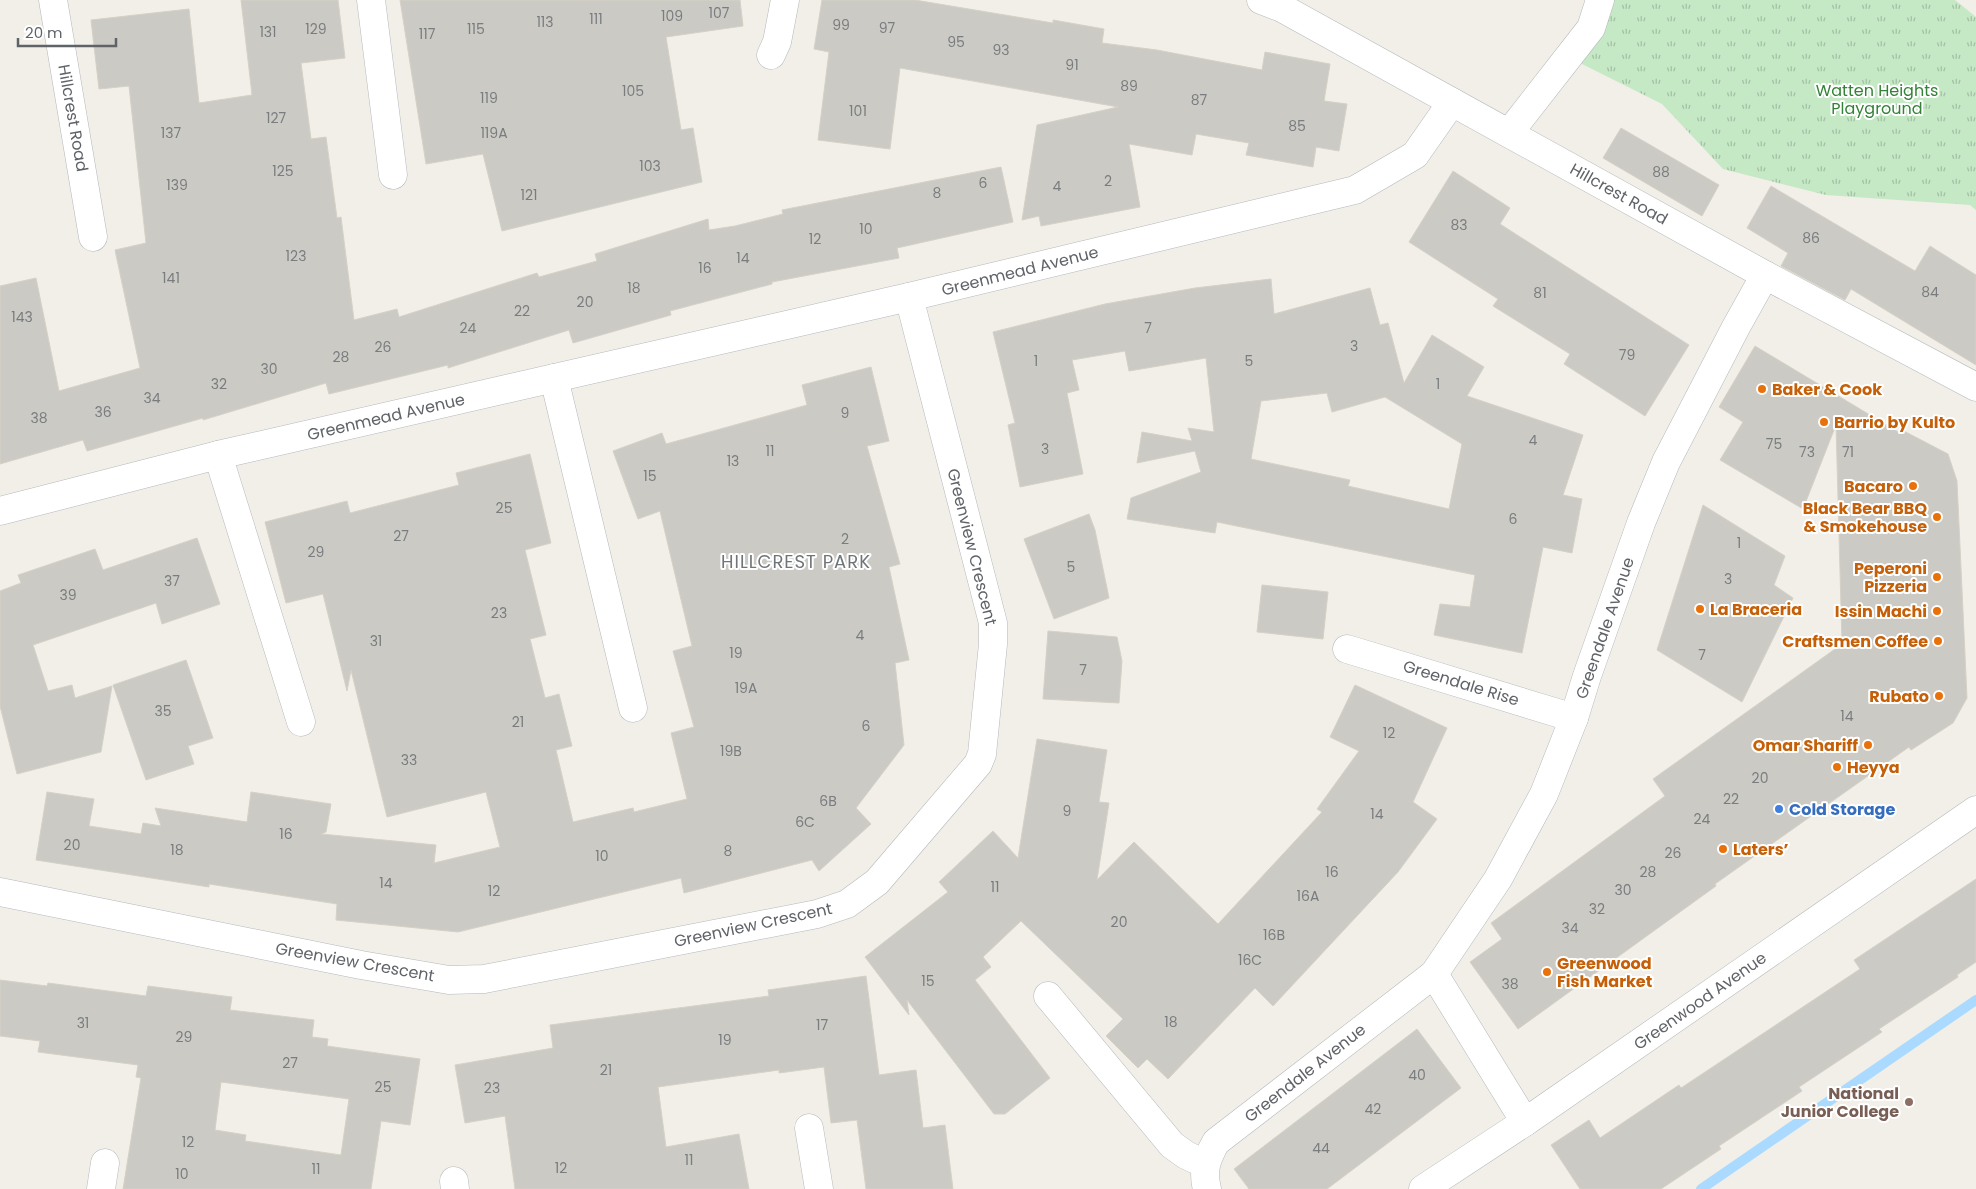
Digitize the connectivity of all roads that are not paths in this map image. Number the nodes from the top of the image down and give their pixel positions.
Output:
1 (53, 0) edge
2 (371, 0) edge
3 (785, 0) edge
4 (1261, 0) edge
5 (1600, 0) edge
6 (772, 55) dead end
7 (1452, 102) junction
8 (1508, 133) junction
9 (393, 175) dead end
10 (93, 237) dead end
11 (1765, 275) junction
12 (909, 298) junction
13 (554, 378) junction
14 (1976, 388) edge
15 (218, 456) junction
16 (0, 511) edge
17 (1347, 649) dead end
18 (633, 708) dead end
19 (1574, 718) junction
20 (301, 722) dead end
21 (1976, 810) edge
22 (0, 892) edge
23 (1434, 974) junction
24 (1048, 996) dead end
25 (1525, 1122) junction
26 (809, 1128) dead end
27 (1206, 1177) edge
28 (819, 1189) edge
29 (1423, 1189) edge

1 - 10 street, Hillcrest Road
2 - 9 street
3 - 6 street
4 - 7 street, Hillcrest Road
5 - 8 street
7 - 8 street, Hillcrest Road
7 - 12 street, Greenmead Avenue
8 - 11 street, Hillcrest Road
11 - 14 street, Hillcrest Road
11 - 19 street, Greendale Avenue
12 - 13 street, Greenmead Avenue
12 - 22 street, Greenview Crescent
13 - 15 street, Greenmead Avenue
13 - 18 street
15 - 16 street, Greenmead Avenue
15 - 20 street
17 - 19 street, Greendale Rise
19 - 23 street, Greendale Avenue
21 - 25 street, Greenwood Avenue
23 - 25 street
23 - 27 street, Greendale Avenue
24 - 27 street
25 - 29 street, Greenwood Avenue
26 - 28 street

